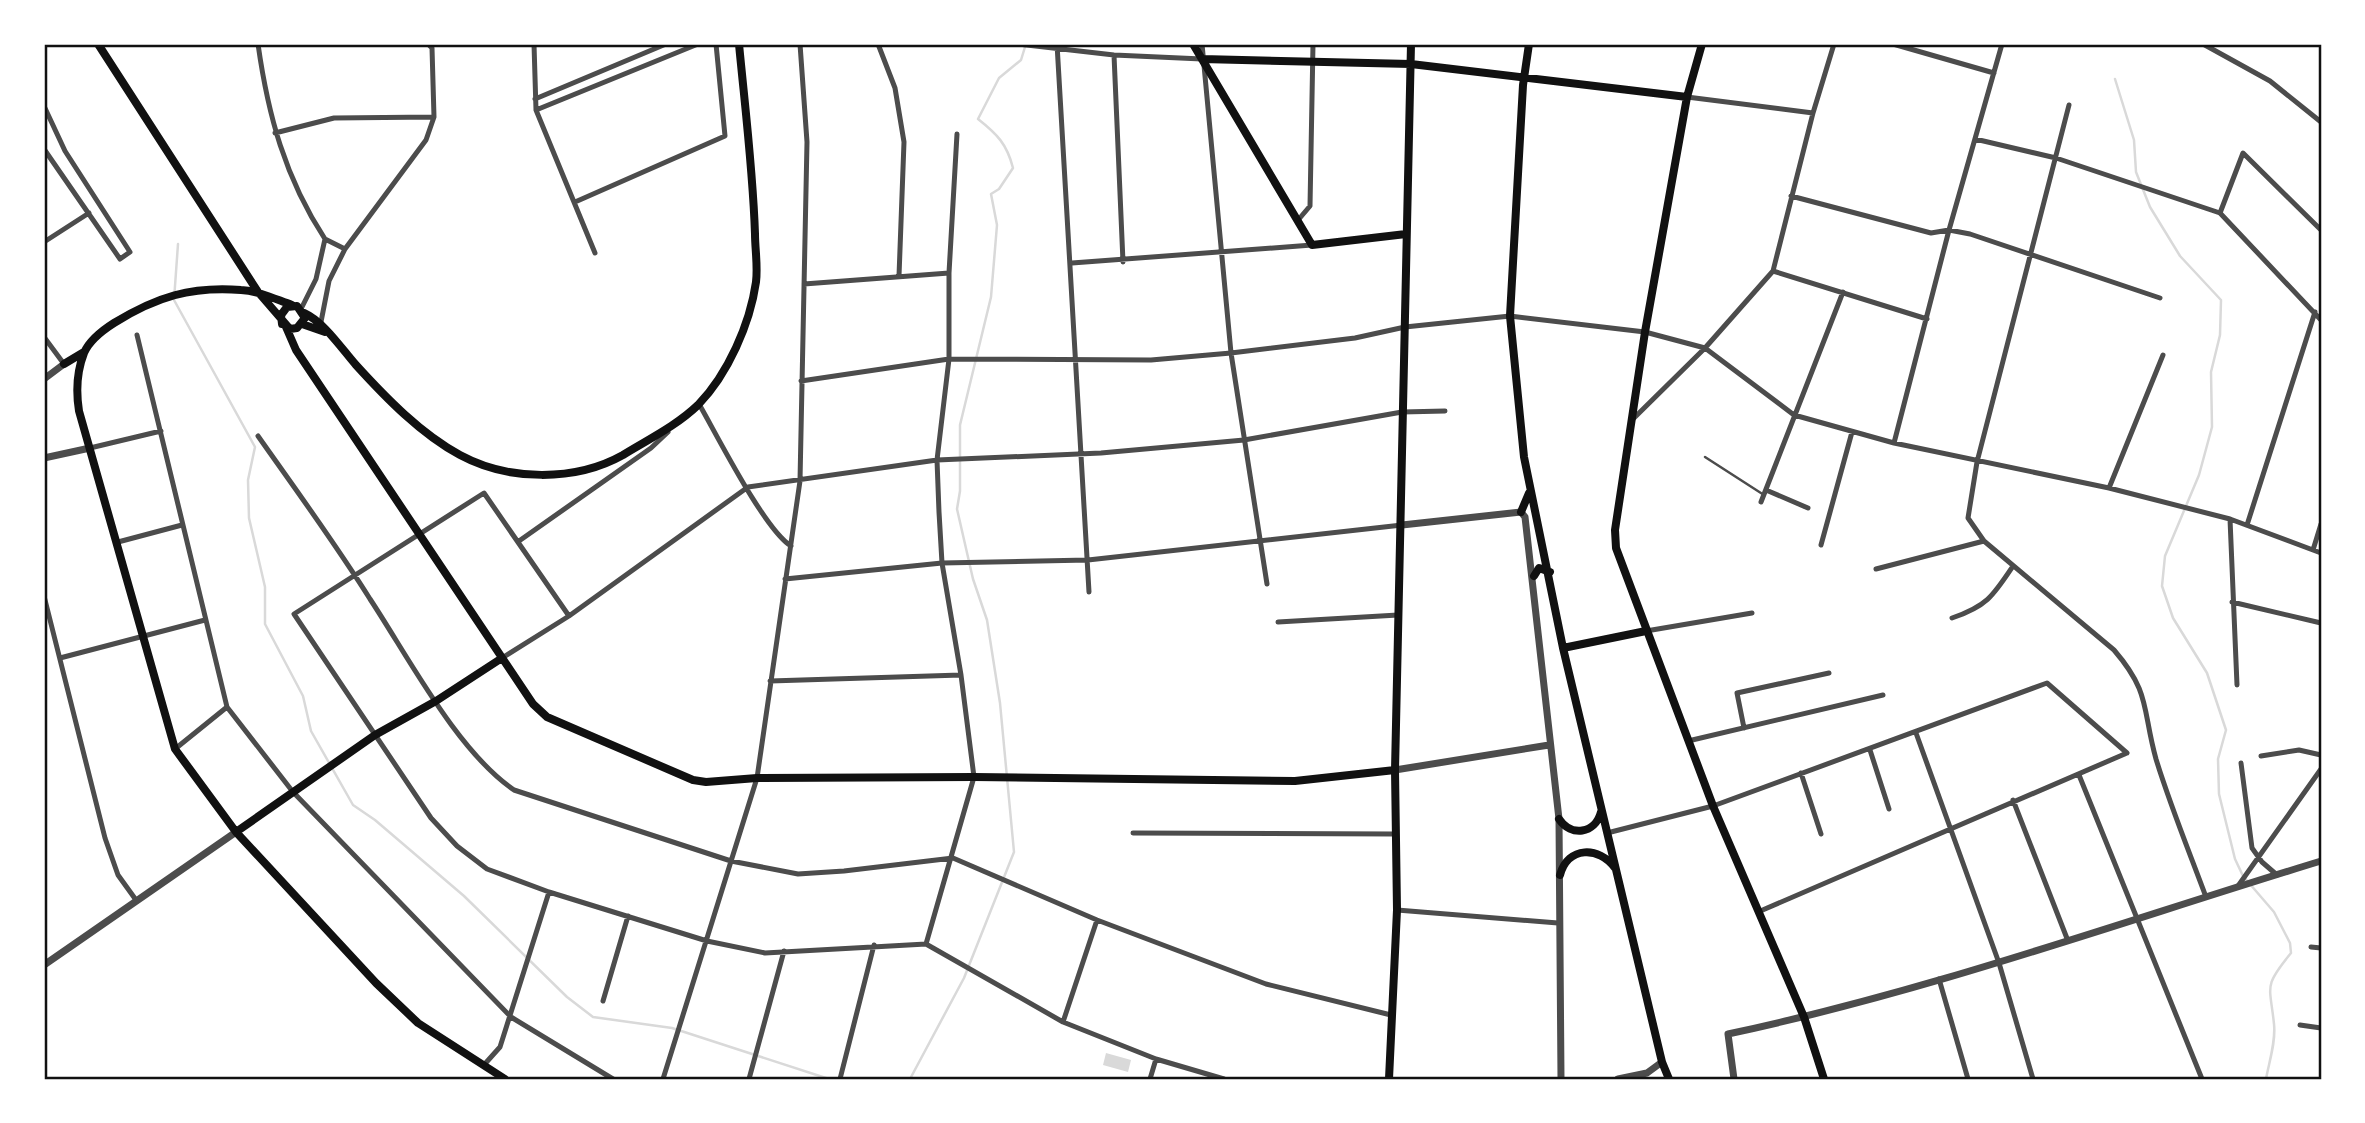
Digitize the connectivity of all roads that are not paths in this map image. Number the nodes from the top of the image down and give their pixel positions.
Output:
1 (98, 44) edge
2 (258, 44) edge
3 (428, 44) edge
4 (534, 44) edge
5 (666, 44) edge
6 (698, 44) edge
7 (716, 44) edge
8 (739, 44) edge
9 (800, 44) edge
10 (878, 44) edge
11 (1018, 44) edge
12 (1193, 44) edge
13 (1202, 44) edge
14 (1313, 44) edge
15 (1411, 44) edge
16 (1529, 44) edge
17 (1702, 44) edge
18 (1834, 44) edge
19 (1893, 44) edge
20 (2003, 44) edge
21 (2203, 44) edge
22 (1057, 45) edge
23 (687, 46) edge
24 (647, 51) junction
25 (1114, 55) junction
26 (1202, 60) junction
27 (652, 63) junction
28 (1313, 63) junction
29 (1411, 64) junction
30 (603, 70) junction
31 (1994, 73) junction
32 (1524, 75) junction
33 (608, 80) junction
34 (570, 84) junction
35 (1224, 91) junction
36 (574, 94) junction
37 (1687, 97) junction
38 (1206, 98) junction
39 (535, 99) junction
40 (2069, 104) dead end
41 (44, 106) edge
42 (536, 110) junction
43 (1813, 113) junction
44 (51, 116) junction
45 (434, 117) junction
46 (44, 122) edge
47 (2321, 122) edge
48 (275, 133) junction
49 (957, 134) dead end
50 (1975, 139) junction
51 (44, 149) edge
52 (2056, 158) junction
53 (1791, 196) junction
54 (575, 202) junction
55 (89, 213) junction
56 (2220, 213) junction
57 (1298, 219) junction
58 (1949, 230) junction
59 (2321, 230) edge
60 (1406, 234) junction
61 (325, 239) junction
62 (44, 242) edge
63 (1312, 245) junction
64 (345, 249) junction
65 (1220, 252) junction
66 (596, 253) dead end
67 (2030, 254) junction
68 (1122, 262) junction
69 (1072, 263) junction
70 (1773, 271) junction
71 (950, 273) junction
72 (899, 276) junction
73 (316, 279) junction
74 (329, 281) junction
75 (804, 284) junction
76 (258, 292) junction
77 (1843, 292) junction
78 (2160, 298) dead end
79 (292, 305) junction
80 (302, 311) junction
81 (2315, 312) junction
82 (1510, 316) junction
83 (1927, 319) junction
84 (2321, 320) edge
85 (284, 326) junction
86 (300, 326) junction
87 (1405, 327) junction
88 (321, 329) junction
89 (1645, 332) junction
90 (137, 335) dead end
91 (44, 337) edge
92 (1704, 348) junction
93 (296, 350) junction
94 (84, 352) junction
95 (1231, 353) junction
96 (2163, 355) dead end
97 (949, 359) junction
98 (1076, 361) junction
99 (64, 364) junction
100 (44, 379) edge
101 (801, 381) junction
102 (1635, 396) junction
103 (1647, 402) junction
104 (699, 404) junction
105 (1445, 411) dead end
106 (1402, 412) junction
107 (1794, 415) junction
108 (1631, 422) junction
109 (675, 425) junction
110 (161, 431) junction
111 (1852, 432) junction
112 (258, 436) dead end
113 (1244, 440) junction
114 (1894, 443) junction
115 (90, 448) junction
116 (1082, 452) junction
117 (1705, 457) dead end
118 (44, 458) edge
119 (937, 460) junction
120 (1977, 462) junction
121 (800, 481) junction
122 (748, 487) junction
123 (2109, 488) junction
124 (1530, 490) junction
125 (1764, 496) junction
126 (1808, 508) dead end
127 (1521, 512) junction
128 (2230, 519) junction
129 (2321, 524) edge
130 (183, 525) junction
131 (1402, 525) junction
132 (2246, 525) junction
133 (419, 535) junction
134 (1259, 539) junction
135 (519, 541) junction
136 (1984, 541) junction
137 (118, 542) junction
138 (1821, 545) dead end
139 (791, 546) junction
140 (2313, 550) junction
141 (2321, 553) edge
142 (1088, 560) junction
143 (942, 563) junction
144 (2013, 566) junction
145 (1876, 569) dead end
146 (1550, 572) junction
147 (356, 576) junction
148 (1534, 576) junction
149 (785, 579) junction
150 (1267, 584) dead end
151 (1090, 592) dead end
152 (44, 596) edge
153 (2232, 602) junction
154 (1752, 613) dead end
155 (1398, 615) junction
156 (569, 616) junction
157 (1952, 618) dead end
158 (205, 620) junction
159 (1278, 622) dead end
160 (2321, 623) edge
161 (1646, 631) junction
162 (141, 637) junction
163 (1563, 648) junction
164 (60, 658) junction
165 (502, 658) junction
166 (1829, 673) dead end
167 (961, 675) junction
168 (770, 681) junction
169 (2237, 685) dead end
170 (1883, 695) dead end
171 (436, 701) junction
172 (226, 707) junction
173 (1744, 728) junction
174 (1916, 733) junction
175 (375, 735) junction
176 (1688, 741) junction
177 (1549, 745) junction
178 (175, 749) junction
179 (1870, 750) junction
180 (2321, 755) edge
181 (2261, 756) dead end
182 (2241, 763) dead end
183 (2321, 769) edge
184 (1395, 770) junction
185 (1801, 773) junction
186 (2079, 775) junction
187 (974, 777) junction
188 (757, 778) junction
189 (293, 792) junction
190 (2013, 800) junction
191 (1713, 806) junction
192 (1602, 809) junction
193 (1889, 809) dead end
194 (1559, 819) junction
195 (1952, 826) junction
196 (236, 832) junction
197 (1133, 833) dead end
198 (1607, 833) junction
199 (1395, 834) junction
200 (1821, 834) dead end
201 (953, 858) junction
202 (2258, 858) junction
203 (731, 861) junction
204 (2321, 861) edge
205 (1617, 870) junction
206 (2277, 874) junction
207 (1560, 875) junction
208 (2238, 886) junction
209 (549, 892) junction
210 (2206, 897) junction
211 (136, 900) junction
212 (1397, 910) junction
213 (1758, 912) junction
214 (628, 916) junction
215 (2137, 919) junction
216 (1097, 920) junction
217 (1558, 923) junction
218 (707, 941) junction
219 (2068, 941) junction
220 (926, 944) junction
221 (874, 945) junction
222 (2311, 947) dead end
223 (2321, 947) edge
224 (784, 951) junction
225 (1999, 963) junction
226 (44, 965) edge
227 (1939, 979) junction
228 (603, 1000) dead end
229 (1391, 1015) junction
230 (512, 1017) junction
231 (1804, 1017) junction
232 (1063, 1022) junction
233 (2300, 1025) dead end
234 (2321, 1028) edge
235 (1156, 1059) junction
236 (1662, 1062) junction
237 (483, 1066) junction
238 (505, 1079) edge
239 (613, 1079) edge
240 (663, 1079) edge
241 (749, 1079) edge
242 (840, 1079) edge
243 (1150, 1079) edge
244 (1224, 1079) edge
245 (1389, 1079) edge
246 (1562, 1079) edge
247 (1618, 1079) edge
248 (1669, 1079) edge
249 (1734, 1079) edge
250 (1824, 1079) edge
251 (1968, 1079) edge
252 (2033, 1079) edge
253 (2202, 1079) edge

1 - 76 main road
2 - 48 street
3 - 45 street
4 - 39 street
5 - 24 street
6 - 23 street
7 - 54 street
8 - 104 main road
9 - 75 street
10 - 72 street
11 - 22 street
12 - 26 main road
13 - 26 street
14 - 28 street
15 - 29 main road
16 - 32 main road
17 - 37 main road
18 - 43 street
19 - 31 street
20 - 31 street
21 - 47 street
22 - 25 street
22 - 69 street
23 - 27 street
24 - 27 street
24 - 30 street
25 - 26 street
25 - 68 street
26 - 28 main road
26 - 35 main road
26 - 38 street
27 - 33 street
28 - 29 main road
28 - 57 street
29 - 32 main road
29 - 60 main road
30 - 33 street
30 - 34 street
31 - 50 street
32 - 37 main road
32 - 82 main road
33 - 36 street
34 - 36 street
34 - 39 street
35 - 38 street
35 - 57 main road
36 - 42 street
37 - 43 street
37 - 89 main road
38 - 65 street
39 - 42 street
40 - 52 street
41 - 44 street
42 - 54 street
43 - 53 street
44 - 46 street
44 - 55 street
45 - 48 street
45 - 64 street
48 - 61 street
49 - 71 street
50 - 52 street
50 - 58 street
51 - 55 street
52 - 56 street
52 - 67 street
53 - 58 street
53 - 70 street
54 - 66 street
55 - 62 street
56 - 59 street
56 - 81 street
57 - 63 main road
58 - 67 street
58 - 83 street
60 - 63 main road
60 - 87 main road
61 - 64 street
61 - 73 street
63 - 65 street
64 - 74 street
65 - 68 street
65 - 95 street
67 - 78 street
67 - 120 street
68 - 69 street
69 - 98 street
70 - 77 street
70 - 92 street
71 - 72 street
71 - 97 street
72 - 75 street
73 - 74 street
73 - 80 street
74 - 88 street
75 - 101 street
76 - 79 main road
76 - 85 main road
76 - 94 main road
77 - 83 street
77 - 107 street
79 - 80 main road
79 - 85 main road
80 - 86 main road
80 - 88 main road
81 - 84 street
81 - 132 street
82 - 87 street
82 - 89 street
82 - 124 main road
83 - 114 street
85 - 86 main road
85 - 93 main road
86 - 88 main road
86 - 93 main road
87 - 95 street
87 - 106 main road
88 - 109 main road
89 - 92 street
89 - 102 main road
90 - 110 street
91 - 99 street
92 - 103 street
92 - 107 street
93 - 133 main road
94 - 99 main road
94 - 115 main road
95 - 98 street
95 - 113 street
96 - 123 street
97 - 98 street
97 - 101 street
97 - 119 street
98 - 116 street
99 - 100 street
101 - 121 street
102 - 103 street
102 - 108 main road
103 - 108 street
104 - 109 main road
104 - 122 street
105 - 106 street
106 - 113 street
106 - 131 main road
107 - 111 street
107 - 125 street
108 - 161 main road
109 - 135 street
110 - 115 street
110 - 130 street
111 - 114 street
111 - 138 street
112 - 147 street
113 - 116 street
113 - 134 street
114 - 120 street
115 - 118 street
115 - 137 main road
116 - 119 street
116 - 142 street
117 - 125 lane
119 - 121 street
119 - 143 street
120 - 123 street
120 - 136 street
121 - 122 street
121 - 139 street
122 - 139 street
122 - 156 street
123 - 128 street
124 - 127 main road
124 - 146 main road
125 - 126 street
127 - 131 street
127 - 148 street
128 - 132 street
128 - 153 street
129 - 140 street
130 - 137 street
130 - 158 street
131 - 134 street
131 - 155 main road
132 - 140 street
133 - 135 street
133 - 147 street
133 - 165 main road
134 - 142 street
134 - 150 street
135 - 156 street
136 - 144 street
136 - 145 street
137 - 162 main road
139 - 149 street
140 - 141 street
142 - 143 street
142 - 151 street
143 - 149 street
143 - 167 street
144 - 157 street
144 - 210 street
146 - 148 main road
146 - 163 main road
147 - 171 street
147 - 175 street
148 - 177 street
149 - 168 street
152 - 164 street
153 - 160 street
153 - 169 street
154 - 161 street
155 - 159 street
155 - 184 main road
156 - 165 street
158 - 162 street
158 - 172 street
161 - 163 main road
161 - 176 main road
162 - 164 street
162 - 178 main road
163 - 192 main road
164 - 211 street
165 - 171 main road
165 - 188 main road
166 - 173 street
167 - 168 street
167 - 187 street
168 - 188 street
170 - 173 street
171 - 175 main road
171 - 203 street
172 - 178 street
172 - 189 street
173 - 176 street
174 - 179 street
174 - 186 street
174 - 195 street
175 - 189 main road
175 - 209 street
176 - 191 main road
177 - 184 street
177 - 194 street
178 - 196 main road
179 - 185 street
179 - 193 street
180 - 181 street
182 - 202 street
183 - 202 street
184 - 187 main road
184 - 199 main road
185 - 191 street
185 - 200 street
186 - 190 street
186 - 215 street
187 - 188 main road
187 - 201 street
188 - 203 street
189 - 196 main road
189 - 230 street
190 - 195 street
190 - 219 street
191 - 198 street
191 - 213 main road
192 - 194 main road
192 - 198 main road
194 - 207 street
195 - 213 street
195 - 225 street
196 - 211 street
196 - 237 main road
197 - 199 street
198 - 205 main road
199 - 212 main road
201 - 203 street
201 - 216 street
201 - 220 street
202 - 206 street
202 - 208 street
203 - 218 street
204 - 206 street
205 - 207 main road
205 - 236 main road
206 - 208 street
207 - 217 street
208 - 210 street
209 - 214 street
209 - 230 street
210 - 215 street
211 - 226 street
212 - 217 street
212 - 229 main road
213 - 231 main road
214 - 218 street
214 - 228 street
215 - 219 street
215 - 253 street
216 - 229 street
216 - 232 street
217 - 246 street
218 - 224 street
218 - 240 street
219 - 225 street
220 - 221 street
220 - 232 street
221 - 224 street
221 - 242 street
222 - 223 street
224 - 241 street
225 - 227 street
225 - 252 street
227 - 231 street
227 - 251 street
229 - 245 main road
230 - 237 street
230 - 239 street
231 - 249 street
231 - 250 main road
232 - 235 street
233 - 234 street
235 - 243 street
235 - 244 street
236 - 247 street
236 - 248 main road
237 - 238 main road

